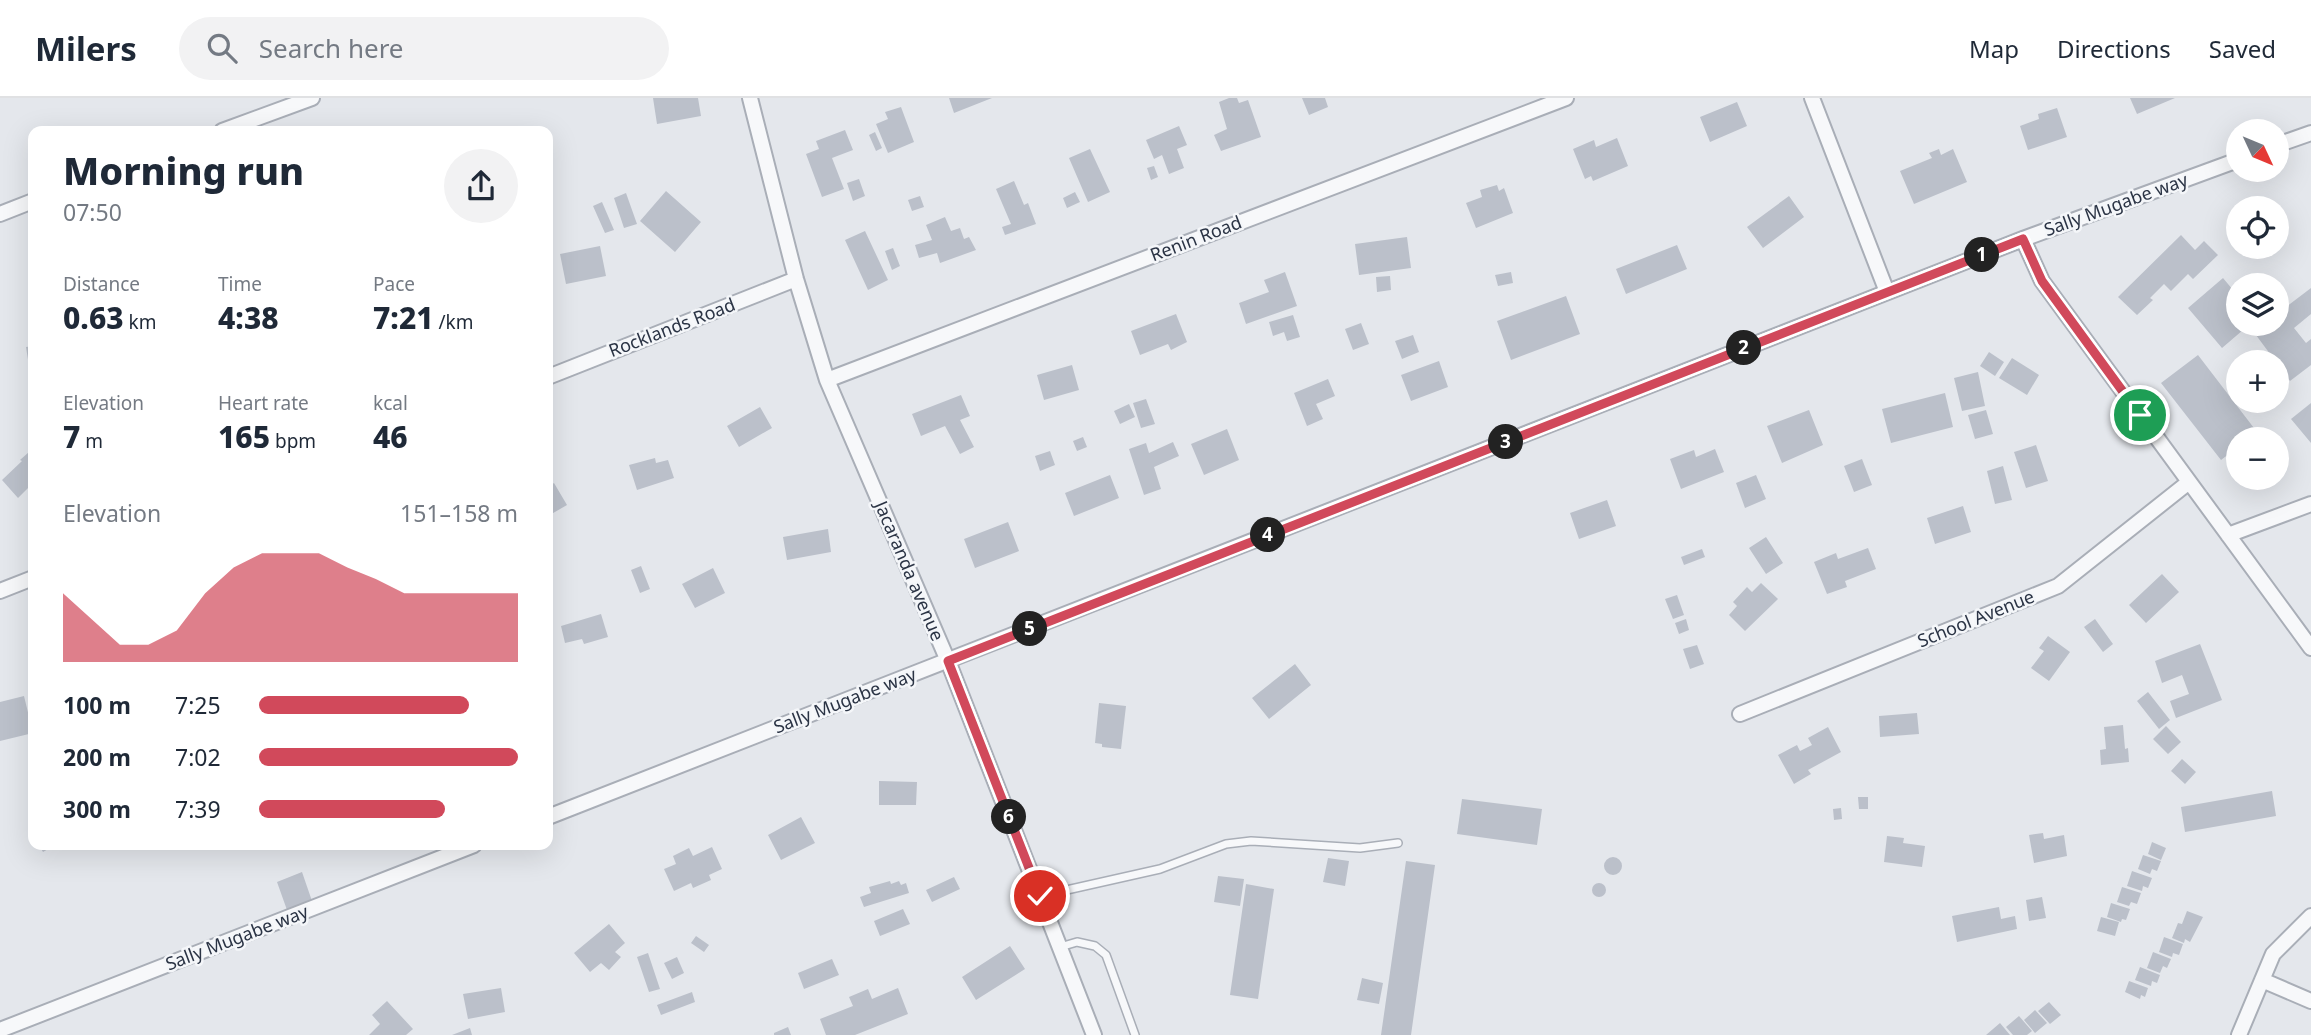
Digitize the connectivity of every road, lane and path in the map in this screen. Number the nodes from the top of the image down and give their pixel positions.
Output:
1 (312, 98) edge
2 (750, 98) edge
3 (1566, 98) edge
4 (1812, 98) edge
5 (236, 126) edge
6 (2309, 138) edge
7 (2289, 142) edge
8 (2226, 164) edge
9 (28, 203) edge
10 (0, 214) edge
11 (2023, 239) junction
12 (796, 279) junction
13 (1887, 292) junction
14 (553, 375) edge
15 (827, 380) junction
16 (2189, 482) junction
17 (2311, 504) edge
18 (2228, 536) junction
19 (28, 580) edge
20 (0, 591) edge
21 (2311, 648) edge
22 (948, 661) junction
23 (1740, 714) dead end
24 (553, 815) edge
25 (1398, 843) dead end
26 (461, 850) edge
27 (1040, 896) junction
28 (2311, 916) edge
29 (1060, 947) junction
30 (2262, 980) junction
31 (2311, 1002) edge
32 (0, 1030) edge
33 (1094, 1035) edge
34 (1135, 1035) edge
35 (2239, 1035) edge

1 - 5 street
2 - 12 street, Jacaranda avenue
3 - 15 street, Renin Road
4 - 13 street
6 - 7 street
8 - 11 street, Sally Mugabe way
9 - 10 street
11 - 13 street, Sally Mugabe way
11 - 16 street
12 - 14 street, Rocklands Road
12 - 15 street, Jacaranda avenue
13 - 22 street, Sally Mugabe way
15 - 22 street, Jacaranda avenue
16 - 18 street
16 - 23 street, School Avenue
17 - 18 street
18 - 21 street
19 - 20 street
22 - 24 street, Sally Mugabe way
22 - 27 street, Jacaranda avenue
25 - 27 lane
26 - 32 street, Sally Mugabe way
27 - 29 street, Jacaranda avenue
28 - 30 street
29 - 33 street, Jacaranda avenue
29 - 34 lane
30 - 31 street
30 - 35 street

